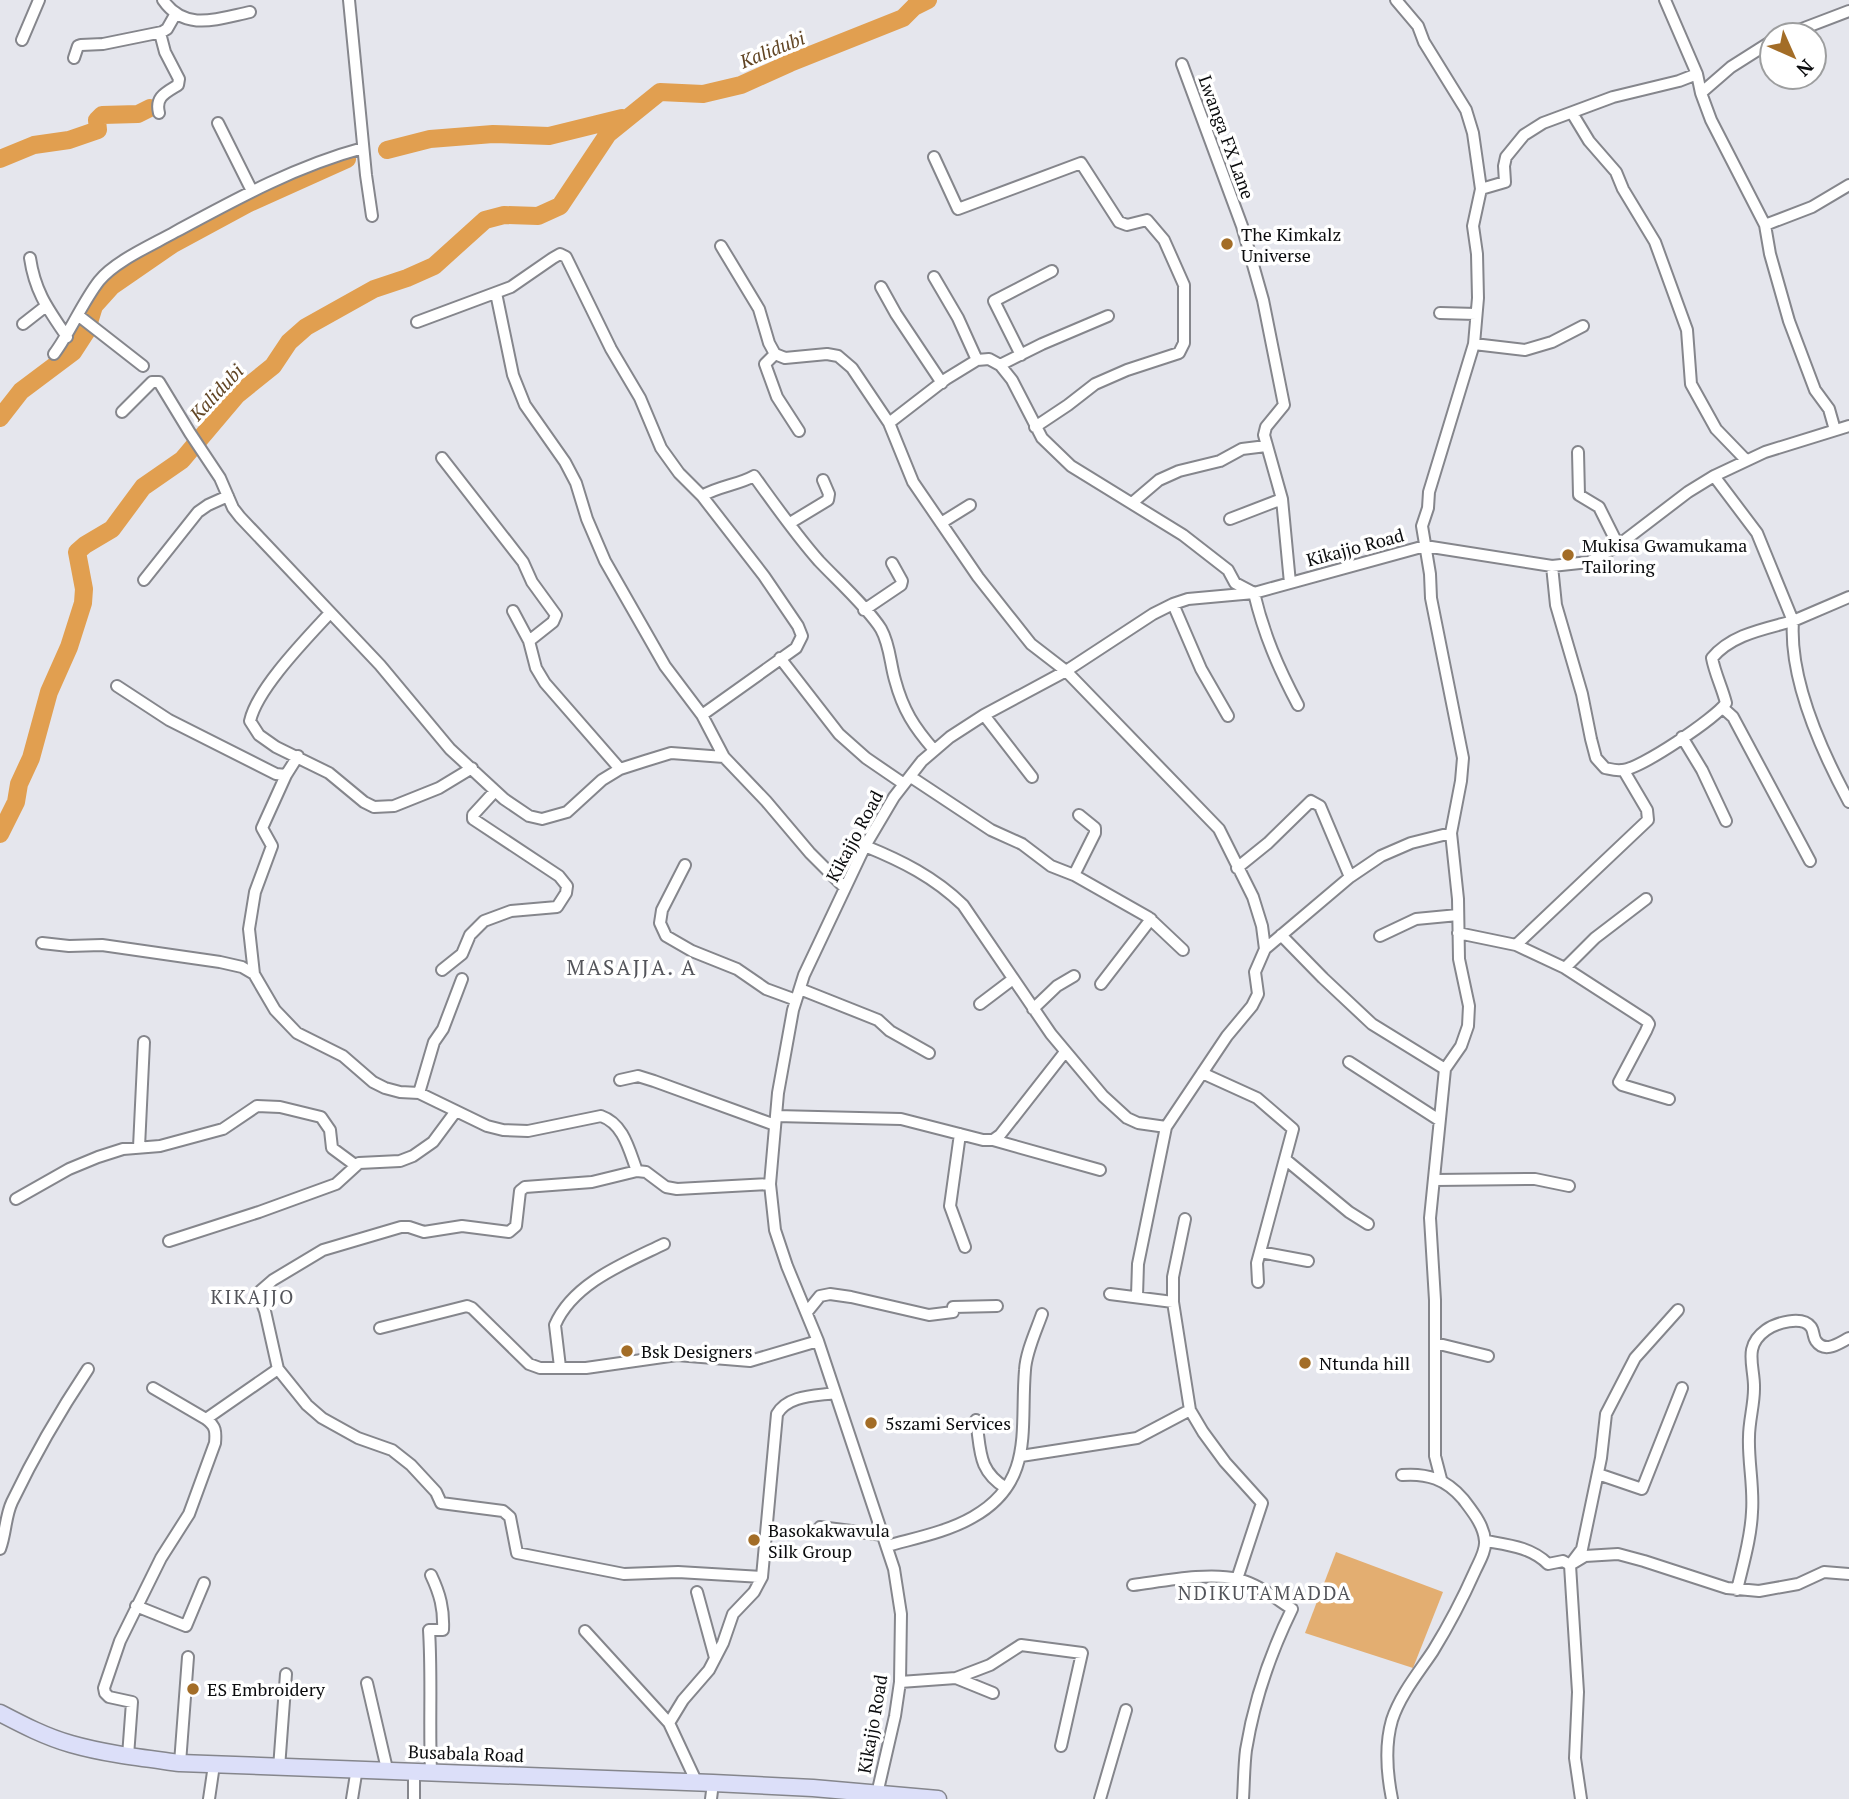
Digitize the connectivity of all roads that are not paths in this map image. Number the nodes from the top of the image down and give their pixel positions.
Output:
1 (39, 0) edge
2 (163, 0) edge
3 (349, 0) edge
4 (1396, 0) edge
5 (1665, 0) edge
6 (1849, 11) edge
7 (250, 12) dead end
8 (175, 15) junction
9 (1823, 21) edge
10 (160, 33) junction
11 (22, 40) dead end
12 (1758, 50) edge
13 (74, 58) dead end
14 (1182, 64) dead end
15 (1697, 74) junction
16 (1701, 93) junction
17 (159, 113) dead end
18 (1572, 113) junction
19 (218, 123) dead end
20 (363, 148) junction
21 (934, 157) dead end
22 (1849, 185) edge
23 (1481, 189) junction
24 (252, 191) junction
25 (372, 216) dead end
26 (1765, 225) junction
27 (721, 246) dead end
28 (30, 258) dead end
29 (1052, 271) dead end
30 (934, 277) dead end
31 (881, 287) dead end
32 (496, 293) junction
33 (46, 306) junction
34 (1440, 313) dead end
35 (1476, 314) junction
36 (1108, 316) dead end
37 (85, 321) junction
38 (417, 322) dead end
39 (23, 324) dead end
40 (1583, 326) dead end
41 (67, 337) junction
42 (1474, 344) junction
43 (54, 354) dead end
44 (775, 354) junction
45 (1021, 355) junction
46 (977, 360) junction
47 (1000, 365) junction
48 (143, 366) dead end
49 (942, 383) junction
50 (122, 412) dead end
51 (889, 423) junction
52 (1849, 426) edge
53 (1035, 427) junction
54 (1835, 430) junction
55 (799, 431) dead end
56 (1266, 446) junction
57 (1578, 452) dead end
58 (442, 458) dead end
59 (1745, 459) junction
60 (1714, 476) junction
61 (823, 480) dead end
62 (229, 496) junction
63 (702, 496) junction
64 (1282, 499) junction
65 (1132, 503) junction
66 (970, 505) dead end
67 (1230, 519) dead end
68 (790, 523) junction
69 (941, 523) junction
70 (1618, 545) junction
71 (1425, 546) junction
72 (891, 563) dead end
73 (1552, 566) junction
74 (144, 580) dead end
75 (1290, 583) junction
76 (1254, 593) junction
77 (1849, 597) edge
78 (1173, 604) junction
79 (864, 610) junction
80 (513, 611) dead end
81 (329, 614) junction
82 (1793, 621) junction
83 (529, 641) junction
84 (780, 659) junction
85 (1066, 671) junction
86 (117, 686) dead end
87 (1298, 705) dead end
88 (1723, 708) junction
89 (702, 715) junction
90 (984, 715) junction
91 (1228, 716) dead end
92 (1682, 737) junction
93 (934, 750) junction
94 (298, 756) junction
95 (724, 757) junction
96 (472, 768) junction
97 (620, 769) junction
98 (1623, 771) junction
99 (286, 775) junction
100 (1032, 777) dead end
101 (908, 780) junction
102 (495, 791) junction
103 (1849, 802) edge
104 (1079, 815) dead end
105 (1726, 821) dead end
106 (1451, 833) junction
107 (865, 846) junction
108 (1810, 861) dead end
109 (685, 865) dead end
110 (1237, 868) junction
111 (1074, 875) junction
112 (1350, 877) junction
113 (845, 888) junction
114 (1646, 899) dead end
115 (1458, 915) junction
116 (1150, 919) junction
117 (1458, 933) junction
118 (1282, 935) junction
119 (1380, 936) dead end
120 (42, 943) dead end
121 (1516, 945) junction
122 (1265, 949) junction
123 (1183, 950) dead end
124 (1566, 968) junction
125 (442, 970) dead end
126 (254, 974) junction
127 (1074, 976) dead end
128 (462, 979) dead end
129 (1013, 979) junction
130 (1101, 984) dead end
131 (798, 995) junction
132 (980, 1004) dead end
133 (1033, 1010) junction
134 (144, 1042) dead end
135 (1065, 1052) junction
136 (929, 1053) dead end
137 (1349, 1062) dead end
138 (1445, 1069) junction
139 (1202, 1073) junction
140 (620, 1080) dead end
141 (419, 1093) junction
142 (1669, 1099) dead end
143 (456, 1111) junction
144 (1439, 1120) junction
145 (775, 1121) junction
146 (1166, 1127) junction
147 (960, 1134) junction
148 (993, 1140) junction
149 (139, 1147) junction
150 (1285, 1159) junction
151 (355, 1165) junction
152 (1100, 1170) dead end
153 (637, 1171) junction
154 (1435, 1180) junction
155 (770, 1184) junction
156 (1569, 1186) dead end
157 (16, 1199) dead end
158 (1185, 1219) dead end
159 (1368, 1224) dead end
160 (169, 1241) dead end
161 (664, 1244) dead end
162 (965, 1247) dead end
163 (1261, 1252) junction
164 (1308, 1261) dead end
165 (1258, 1282) dead end
166 (1110, 1294) dead end
167 (1137, 1296) junction
168 (1173, 1302) junction
169 (997, 1306) dead end
170 (1678, 1310) dead end
171 (807, 1312) junction
172 (1042, 1314) dead end
173 (380, 1328) dead end
174 (1849, 1338) edge
175 (818, 1341) junction
176 (1435, 1343) junction
177 (1488, 1356) dead end
178 (561, 1367) junction
179 (88, 1369) dead end
180 (278, 1369) junction
181 (153, 1388) dead end
182 (1682, 1388) dead end
183 (835, 1393) junction
184 (1190, 1410) junction
185 (206, 1419) junction
186 (976, 1420) dead end
187 (1021, 1456) junction
188 (1598, 1474) junction
189 (1402, 1475) dead end
190 (1441, 1479) junction
191 (1006, 1488) junction
192 (820, 1527) dead end
193 (883, 1535) junction
194 (1486, 1541) junction
195 (887, 1546) junction
196 (0, 1549) edge
197 (1570, 1565) junction
198 (1849, 1574) edge
199 (431, 1575) dead end
200 (762, 1577) junction
201 (1237, 1579) junction
202 (204, 1583) dead end
203 (1133, 1585) dead end
204 (1737, 1590) junction
205 (697, 1592) dead end
206 (136, 1606) junction
207 (584, 1631) dead end
208 (188, 1657) dead end
209 (715, 1658) junction
210 (286, 1674) dead end
211 (956, 1678) junction
212 (900, 1682) junction
213 (367, 1683) dead end
214 (993, 1693) dead end
215 (1126, 1710) dead end
216 (0, 1713) edge
217 (669, 1723) junction
218 (1061, 1746) dead end
219 (128, 1756) junction
220 (180, 1763) junction
221 (214, 1765) junction
222 (279, 1768) junction
223 (357, 1768) junction
224 (387, 1769) junction
225 (423, 1771) junction
226 (707, 1788) edge
227 (812, 1794) edge
228 (877, 1794) junction
229 (920, 1798) edge
230 (209, 1799) edge
231 (352, 1799) edge
232 (414, 1799) edge
233 (938, 1799) edge
234 (1100, 1799) edge
235 (1243, 1799) edge
236 (1392, 1799) edge
237 (1581, 1799) edge

1 - 11 street
2 - 8 street
3 - 20 street
4 - 23 street
5 - 15 street
6 - 9 street
7 - 8 street
8 - 10 street
10 - 13 street
10 - 17 street
12 - 16 street
14 - 56 street, Lwanga FX Lane
15 - 16 street
15 - 18 street
16 - 26 street
18 - 23 street
18 - 59 street
19 - 24 street
20 - 24 street
20 - 25 street
21 - 53 street
22 - 26 street
23 - 35 street
24 - 37 street
26 - 54 street
27 - 44 street
28 - 33 street
29 - 45 street
30 - 46 street
31 - 49 street
32 - 38 street
32 - 63 street
32 - 89 street
33 - 39 street
33 - 41 street
34 - 35 street
35 - 42 street
36 - 45 street
37 - 41 street
37 - 48 street
40 - 42 street
41 - 43 street
42 - 71 street
44 - 51 street
44 - 55 street
45 - 47 street
46 - 47 street
46 - 49 street
47 - 53 street
49 - 51 street
50 - 62 street
51 - 69 street
52 - 54 street, Kikajjo Road
53 - 65 street
54 - 59 street, Kikajjo Road
56 - 64 street
56 - 65 street
57 - 70 street
58 - 83 street
59 - 60 street, Kikajjo Road
60 - 70 street, Kikajjo Road
60 - 82 street
61 - 68 street
62 - 74 street
62 - 81 street
63 - 68 street
63 - 84 street
64 - 67 street
64 - 75 street
65 - 76 street
66 - 69 street
68 - 79 street
69 - 85 street
70 - 73 street, Kikajjo Road
71 - 73 street, Kikajjo Road
71 - 75 street, Kikajjo Road
71 - 106 street
72 - 79 street
73 - 98 street
75 - 76 street, Kikajjo Road
76 - 78 street, Kikajjo Road
76 - 87 street
77 - 82 street
78 - 85 street, Kikajjo Road
78 - 91 street
79 - 93 street
80 - 83 street
81 - 94 street
81 - 96 street
82 - 88 street
82 - 103 street
83 - 97 street
84 - 89 street
84 - 101 street
85 - 90 street, Kikajjo Road
85 - 110 street
86 - 99 street
88 - 92 street
88 - 108 street
89 - 95 street
90 - 93 street, Kikajjo Road
90 - 100 street
92 - 98 street
92 - 105 street
93 - 101 street, Kikajjo Road
94 - 96 street
94 - 99 street
95 - 97 street
95 - 113 street
96 - 102 street
97 - 102 street
98 - 121 street
99 - 126 street
101 - 107 street, Kikajjo Road
101 - 111 street
102 - 125 street
104 - 111 street
106 - 112 street
106 - 115 street
107 - 113 street, Kikajjo Road
107 - 129 street
109 - 131 street
110 - 112 street
110 - 122 street
111 - 116 street
112 - 118 street
113 - 131 street, Kikajjo Road
114 - 124 street
115 - 117 street
115 - 119 street
116 - 123 street
116 - 130 street
117 - 121 street
117 - 138 street
118 - 122 street
118 - 138 street
120 - 126 street
121 - 124 street
122 - 139 street
124 - 142 street
126 - 141 street
127 - 133 street
128 - 141 street
129 - 132 street
129 - 133 street
131 - 136 street
131 - 145 street, Kikajjo Road
133 - 135 street
134 - 149 street
135 - 146 street
135 - 148 street
137 - 144 street
138 - 144 street
139 - 146 street
139 - 150 street
140 - 145 street
141 - 143 street
143 - 151 street
143 - 153 street
144 - 154 street
145 - 147 street
145 - 155 street, Kikajjo Road
146 - 167 street
147 - 148 street
147 - 162 street
148 - 152 street
149 - 151 street
149 - 157 street
150 - 159 street
150 - 163 street
151 - 160 street
153 - 155 street
153 - 180 street
154 - 156 street
154 - 176 street
155 - 171 street, Kikajjo Road
158 - 168 street
161 - 178 street
163 - 164 street
163 - 165 street
166 - 167 street
167 - 168 street
168 - 184 street
169 - 171 street
170 - 188 street
171 - 175 street, Kikajjo Road
172 - 187 street
173 - 178 street
174 - 204 street
175 - 178 street
175 - 183 street, Kikajjo Road
176 - 177 street
176 - 190 street
179 - 196 street
180 - 185 street
180 - 200 street
181 - 185 street
182 - 188 street
183 - 193 street, Kikajjo Road
183 - 200 street
184 - 187 street
184 - 201 street
185 - 206 street
186 - 191 street
187 - 191 street
188 - 197 street
189 - 190 street
190 - 194 street
191 - 195 street
192 - 193 street
193 - 195 street, Kikajjo Road
194 - 197 street
194 - 236 street
195 - 212 street, Kikajjo Road
197 - 204 street
197 - 237 street
198 - 204 street
199 - 225 street
200 - 209 street
201 - 203 street
201 - 235 street
202 - 206 street
205 - 209 street
206 - 219 street
207 - 217 street
208 - 220 street
209 - 217 street
210 - 222 street
211 - 212 street
211 - 214 street
211 - 218 street
212 - 228 street, Kikajjo Road
213 - 224 street
215 - 234 street
216 - 219 street, Busabala Road
217 - 226 street
219 - 220 street, Busabala Road
220 - 221 street, Busabala Road
221 - 222 street, Busabala Road
221 - 230 street
222 - 223 street, Busabala Road
223 - 224 street, Busabala Road
223 - 231 street
224 - 225 street, Busabala Road
225 - 226 street, Busabala Road
225 - 232 street
226 - 227 street, Busabala Road
227 - 228 street, Busabala Road
228 - 229 street, Busabala Road
229 - 233 street, Busabala Road

